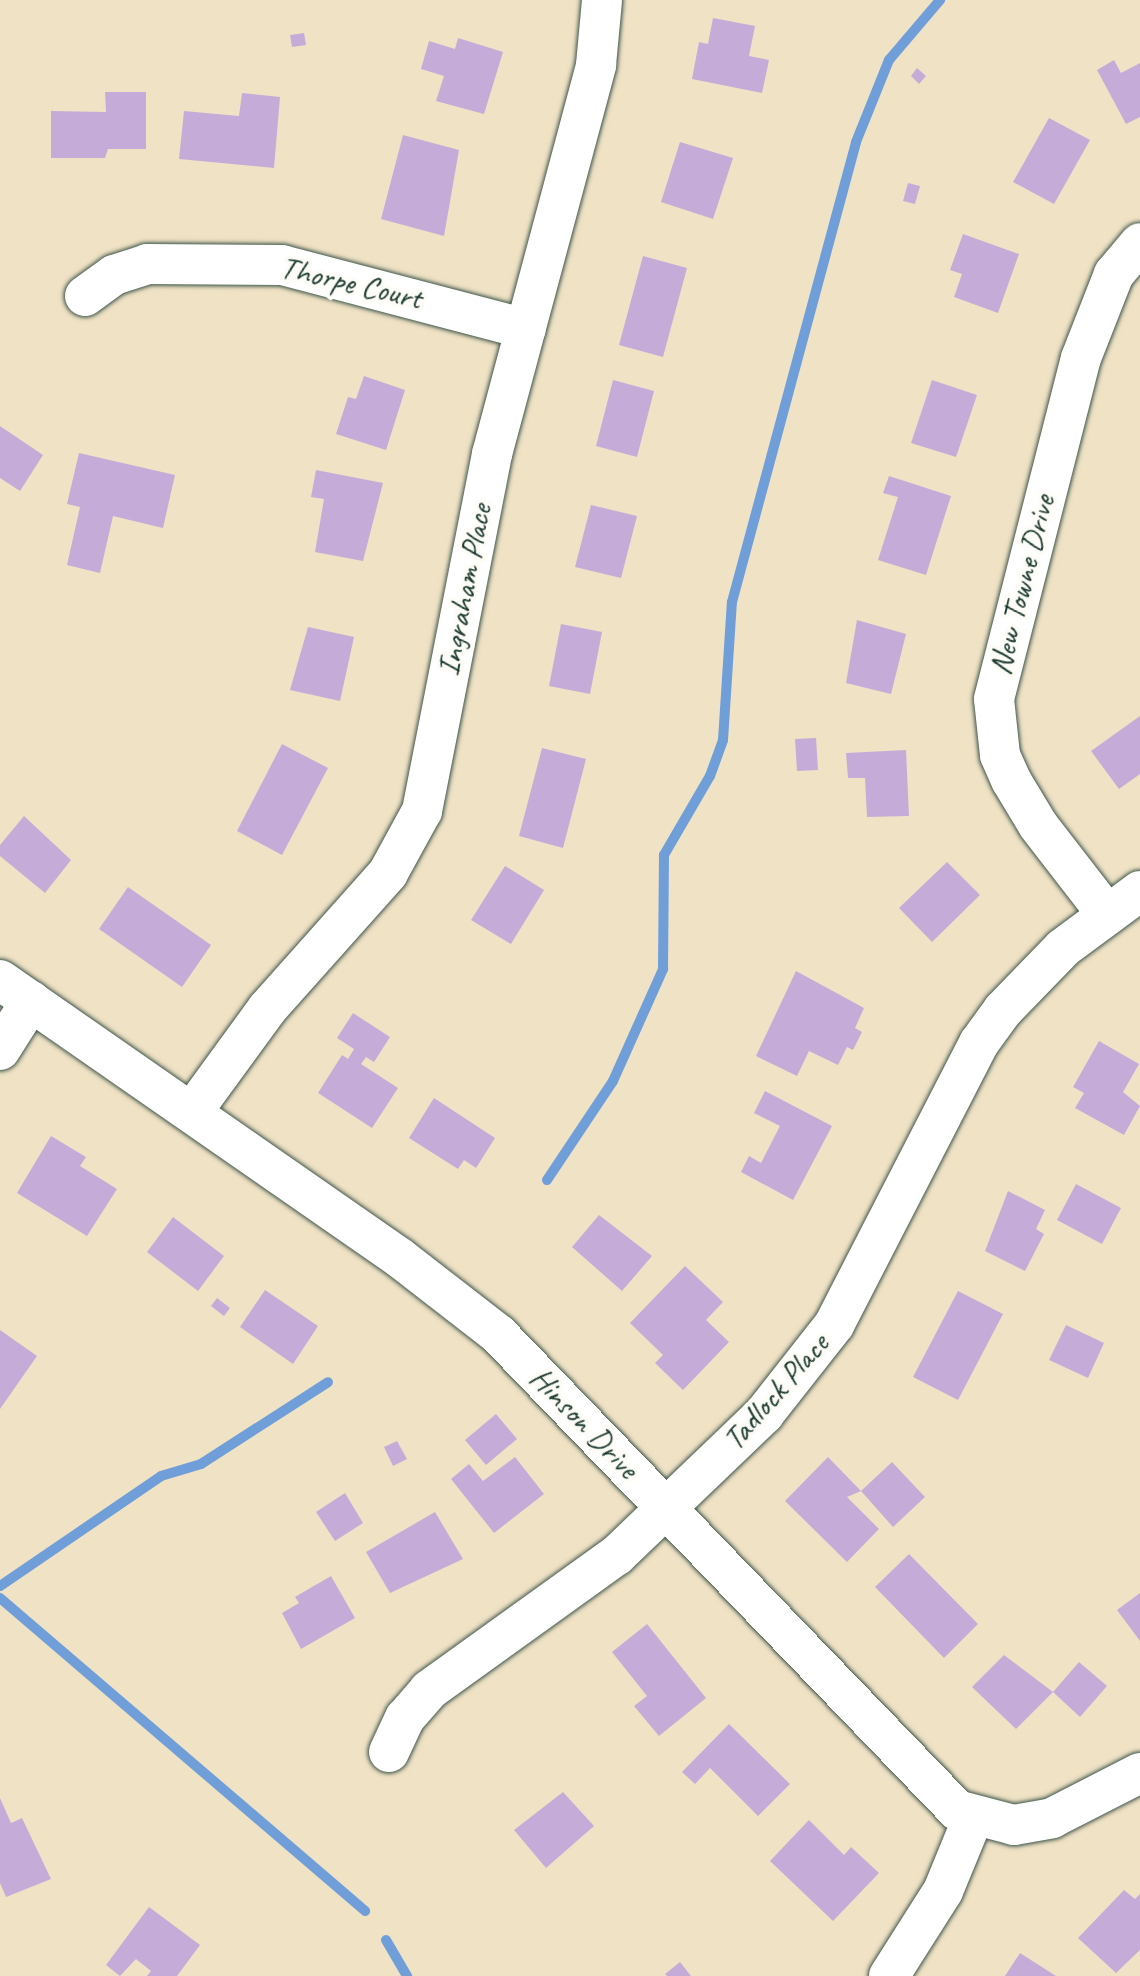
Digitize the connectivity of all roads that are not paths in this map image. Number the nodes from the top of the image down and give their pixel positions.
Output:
1 (602, 0) edge
2 (1140, 243) edge
3 (85, 296) dead end
4 (526, 329) junction
5 (1140, 891) edge
6 (1106, 913) junction
7 (15, 990) edge
8 (0, 1050) edge
9 (192, 1112) junction
10 (664, 1508) junction
11 (389, 1752) dead end
12 (1140, 1773) edge
13 (973, 1818) junction
14 (889, 1976) edge

1 - 4 street, Ingraham Place
2 - 6 street, New Towne Drive
3 - 4 street, Thorpe Court
4 - 9 street, Ingraham Place
5 - 6 street, Tadlock Place
6 - 10 street, Tadlock Place
7 - 8 street
7 - 9 street, Hinson Drive
9 - 10 street, Hinson Drive
10 - 11 street, Tadlock Place
10 - 13 street, Hinson Drive
12 - 13 street, Hinson Drive
13 - 14 street

